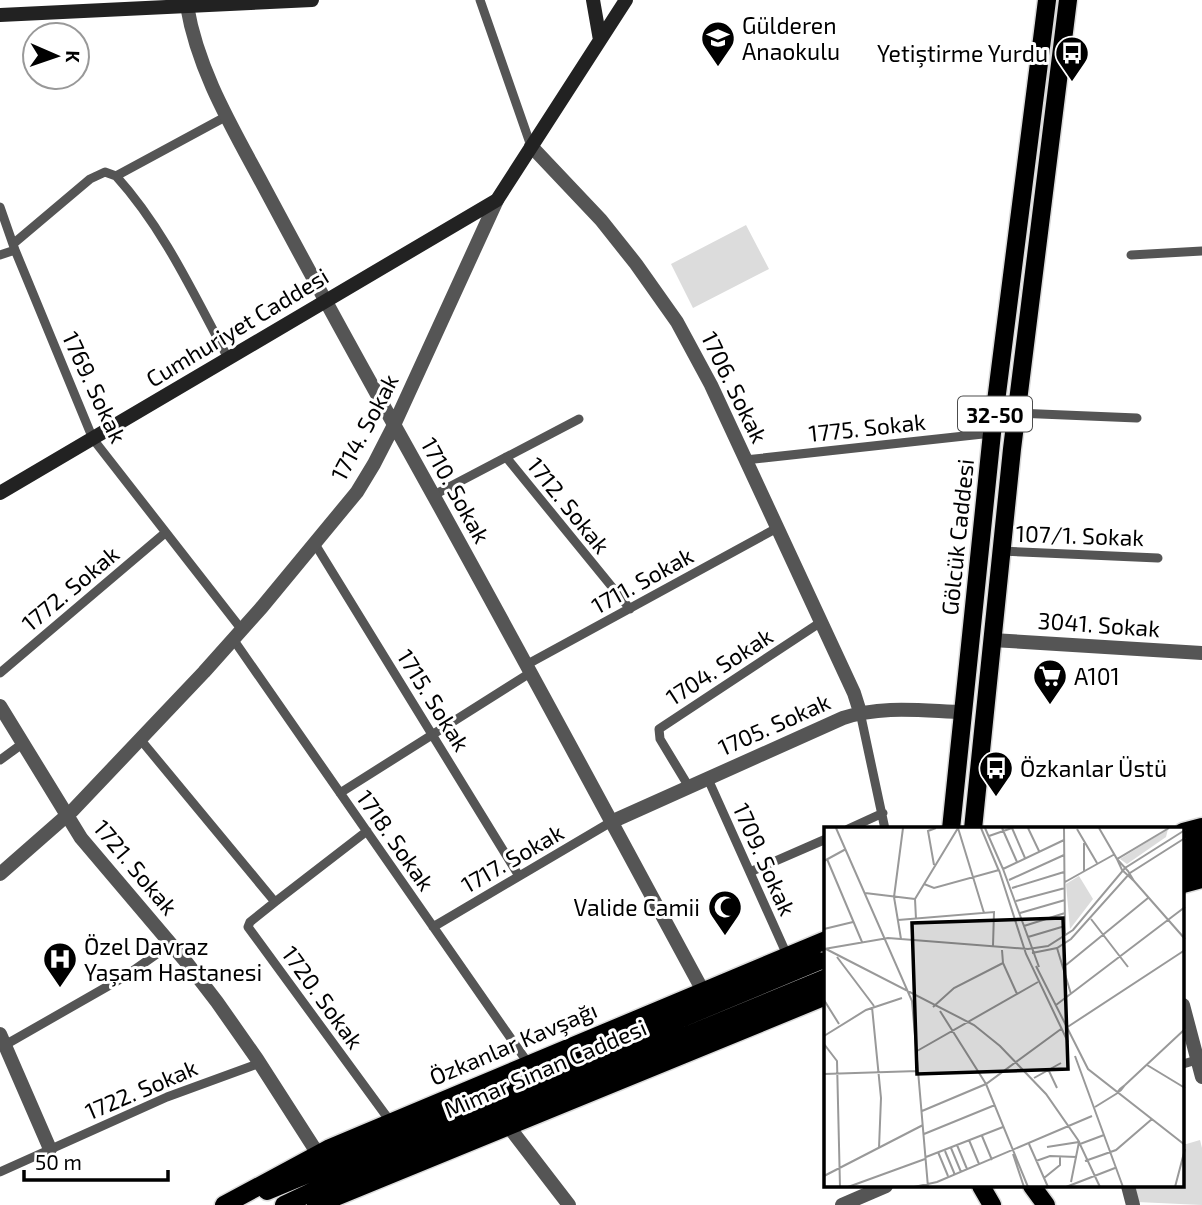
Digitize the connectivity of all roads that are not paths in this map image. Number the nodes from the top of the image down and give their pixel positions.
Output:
1 (312, 0) edge
2 (480, 0) edge
3 (593, 0) edge
4 (626, 0) edge
5 (1047, 0) edge
6 (1068, 0) edge
7 (234, 2) edge
8 (187, 6) junction
9 (27, 7) edge
10 (0, 15) edge
11 (600, 40) junction
12 (227, 116) junction
13 (531, 146) junction
14 (116, 176) junction
15 (497, 200) junction
16 (0, 207) edge
17 (14, 247) junction
18 (1202, 251) edge
19 (0, 255) edge
20 (1131, 255) dead end
21 (324, 300) junction
22 (228, 358) junction
23 (1016, 413) junction
24 (1137, 418) dead end
25 (579, 419) dead end
26 (394, 425) junction
27 (992, 433) junction
28 (93, 439) junction
29 (506, 457) junction
30 (745, 460) junction
31 (0, 493) edge
32 (434, 495) junction
33 (777, 528) junction
34 (165, 533) junction
35 (315, 544) junction
36 (1001, 551) junction
37 (1158, 558) dead end
38 (629, 608) junction
39 (821, 622) junction
40 (237, 634) junction
41 (992, 640) junction
42 (1202, 653) edge
43 (528, 669) junction
44 (0, 673) edge
45 (0, 706) edge
46 (860, 712) junction
47 (964, 712) junction
48 (432, 734) junction
49 (140, 739) junction
50 (22, 744) junction
51 (0, 760) edge
52 (708, 779) junction
53 (689, 787) junction
54 (341, 793) junction
55 (883, 813) junction
56 (66, 817) junction
57 (611, 822) junction
58 (852, 827) edge
59 (885, 827) edge
60 (950, 827) edge
61 (973, 827) edge
62 (1202, 827) edge
63 (367, 831) junction
64 (1184, 832) edge
65 (824, 840) edge
66 (1202, 844) edge
67 (1184, 849) edge
68 (1202, 862) edge
69 (1184, 867) edge
70 (750, 872) junction
71 (0, 874) edge
72 (519, 876) junction
73 (1202, 879) edge
74 (1184, 884) edge
75 (275, 902) junction
76 (433, 927) junction
77 (824, 941) edge
78 (171, 944) junction
79 (787, 955) junction
80 (819, 961) dead end
81 (824, 979) edge
82 (703, 990) junction
83 (824, 997) edge
84 (1184, 1010) edge
85 (2, 1042) edge
86 (1194, 1061) edge
87 (260, 1063) junction
88 (528, 1063) junction
89 (1202, 1077) edge
90 (390, 1121) junction
91 (509, 1128) junction
92 (50, 1149) junction
93 (318, 1154) junction
94 (0, 1172) edge
95 (881, 1188) edge
96 (982, 1188) edge
97 (1033, 1188) edge
98 (1129, 1188) edge
99 (326, 1204) edge
100 (224, 1205) edge
101 (233, 1205) edge
102 (284, 1205) edge
103 (569, 1205) edge
104 (842, 1205) edge
105 (992, 1205) edge
106 (1046, 1205) edge
107 (1133, 1205) edge

1 - 7 street
2 - 13 lane, 1706. Sokak
3 - 11 street
4 - 11 street, 1714. Sokak
5 - 27 main road, Gölcük Caddesi / 32-50
6 - 23 main road, Gölcük Caddesi / 32-50
7 - 8 street
8 - 9 street
8 - 12 street, 1710. Sokak
9 - 10 street
11 - 13 street, 1714. Sokak
12 - 14 lane
12 - 21 street, 1710. Sokak
13 - 15 street, 1714. Sokak
13 - 30 street, 1706. Sokak
14 - 17 lane
14 - 22 lane
15 - 21 street, Cumhuriyet Caddesi
15 - 26 street, 1714. Sokak
16 - 17 lane, 1769. Sokak
17 - 19 lane
17 - 28 lane, 1769. Sokak
18 - 20 lane
21 - 22 street, Cumhuriyet Caddesi
21 - 26 street, 1710. Sokak
22 - 28 street, Cumhuriyet Caddesi
23 - 24 lane
23 - 36 main road, Gölcük Caddesi / 32-50
25 - 29 lane
26 - 32 street, 1710. Sokak
26 - 35 street, 1714. Sokak
27 - 30 lane, 1775. Sokak
27 - 47 main road, Gölcük Caddesi / 32-50
28 - 31 street, Cumhuriyet Caddesi
28 - 34 lane, 1769. Sokak
29 - 32 lane
29 - 38 lane, 1712. Sokak
30 - 33 street, 1706. Sokak
32 - 43 street, 1710. Sokak
33 - 38 lane, 1711. Sokak
33 - 39 street, 1706. Sokak
34 - 40 lane, 1769. Sokak
34 - 44 lane, 1772. Sokak
35 - 40 street, 1714. Sokak
35 - 48 lane, 1715. Sokak
36 - 37 lane, 107/1. Sokak
36 - 41 main road, Gölcük Caddesi / 32-50
38 - 43 lane, 1711. Sokak
39 - 46 street, 1706. Sokak
39 - 53 lane, 1704. Sokak
40 - 49 street, 1714. Sokak
40 - 54 lane, 1718. Sokak
41 - 42 street, 3041. Sokak
41 - 61 main road, Gölcük Caddesi / 32-50
43 - 48 lane, 1711. Sokak
43 - 57 street, 1710. Sokak
45 - 50 street, 1721. Sokak
46 - 47 street, 1705. Sokak
46 - 52 street, 1705. Sokak
46 - 55 lane, 1706. Sokak
47 - 60 main road, Gölcük Caddesi / 32-50
48 - 54 lane, 1711. Sokak
48 - 72 lane, 1715. Sokak
49 - 56 street, 1714. Sokak
49 - 75 lane
50 - 51 lane
50 - 56 street, 1721. Sokak
52 - 53 street, 1705. Sokak
52 - 70 lane, 1709. Sokak
53 - 57 street, 1705. Sokak
54 - 63 lane, 1718. Sokak
55 - 58 lane
55 - 59 lane, 1706. Sokak
56 - 71 street, 1714. Sokak
56 - 78 street, 1721. Sokak
57 - 72 lane, 1717. Sokak
57 - 82 street, 1710. Sokak
62 - 64 main road
63 - 75 lane
63 - 76 lane, 1718. Sokak
65 - 70 lane
66 - 67 main road
68 - 69 main road
70 - 79 lane, 1709. Sokak
72 - 76 lane, 1717. Sokak
73 - 74 main road
75 - 90 lane, 1720. Sokak
76 - 88 lane, 1718. Sokak
77 - 79 main road, Özkanlar Kavşağı
78 - 85 lane
78 - 87 street, 1721. Sokak
79 - 82 main road, Özkanlar Kavşağı
80 - 101 main road, Mimar Sinan Caddesi
81 - 102 main road, Mimar Sinan Caddesi
82 - 88 main road, Özkanlar Kavşağı
83 - 91 main road
84 - 86 street
85 - 92 street
86 - 89 street
87 - 92 lane, 1722. Sokak
87 - 93 street, 1721. Sokak
88 - 90 main road, Özkanlar Kavşağı
90 - 93 main road, Özkanlar Kavşağı
91 - 99 main road
91 - 103 street
92 - 94 lane, 1722. Sokak
93 - 100 main road, Özkanlar Kavşağı
95 - 104 street
96 - 105 main road
97 - 106 main road
98 - 107 street

